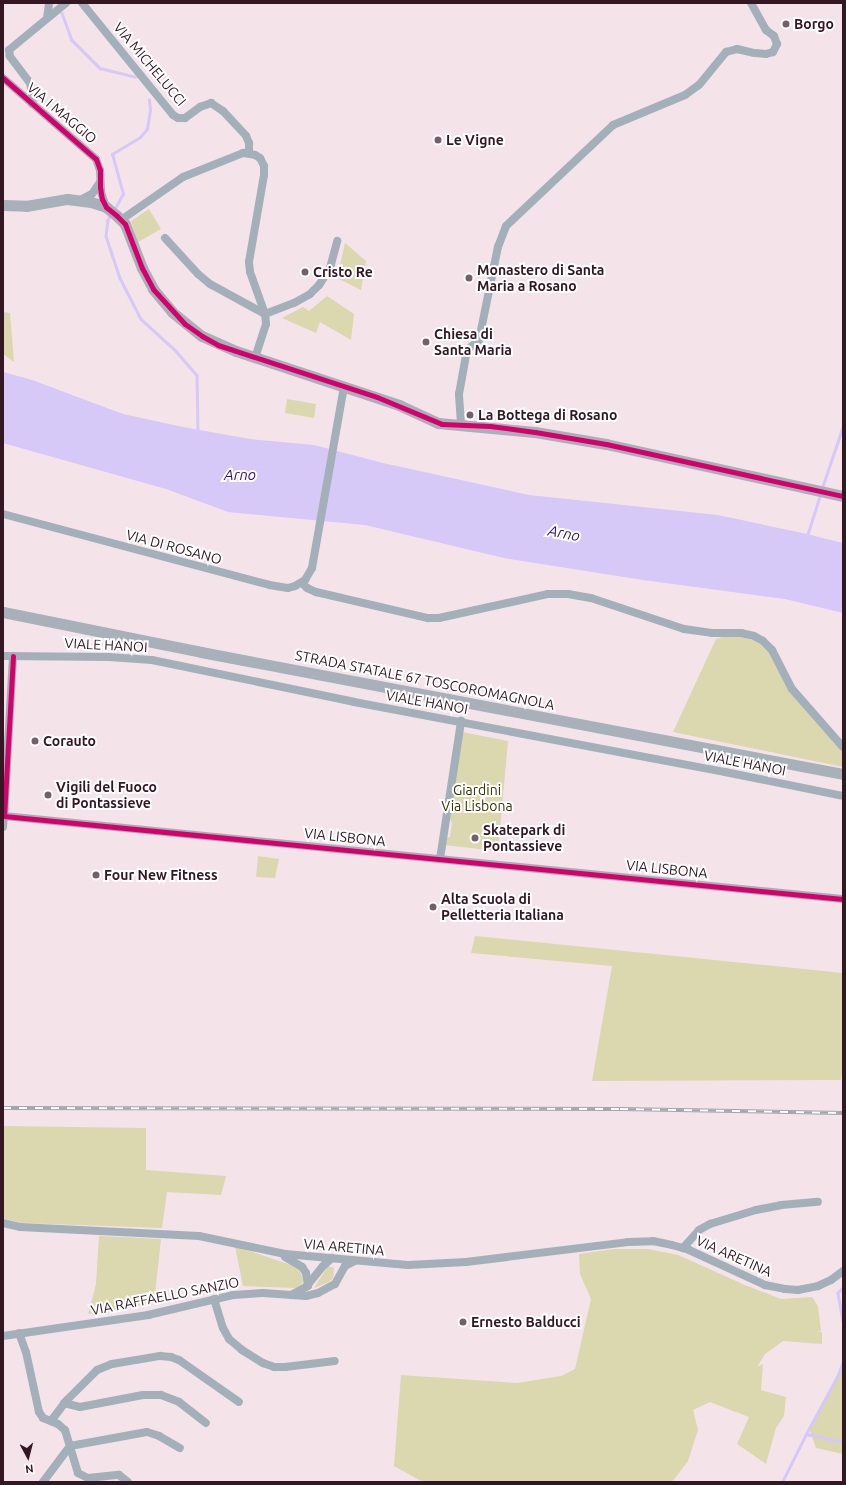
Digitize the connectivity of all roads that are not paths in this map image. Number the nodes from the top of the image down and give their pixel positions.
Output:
1 (49, 3) edge
2 (65, 3) edge
3 (82, 3) edge
4 (751, 3) edge
5 (47, 18) junction
6 (3, 78) edge
7 (32, 104) junction
8 (249, 153) junction
9 (100, 181) junction
10 (80, 200) junction
11 (3, 205) edge
12 (114, 213) junction
13 (165, 238) dead end
14 (337, 242) dead end
15 (265, 314) junction
16 (255, 357) junction
17 (344, 386) junction
18 (461, 424) junction
19 (843, 496) edge
20 (3, 514) edge
21 (302, 583) junction
22 (3, 612) edge
23 (3, 656) edge
24 (13, 656) junction
25 (461, 721) junction
26 (843, 747) edge
27 (843, 774) edge
28 (843, 796) edge
29 (4, 816) edge
30 (3, 827) edge
31 (440, 859) junction
32 (843, 899) edge
33 (818, 1202) dead end
34 (3, 1223) edge
35 (683, 1248) junction
36 (277, 1253) junction
37 (332, 1258) junction
38 (355, 1261) junction
39 (343, 1269) junction
40 (843, 1271) edge
41 (308, 1286) junction
42 (290, 1295) junction
43 (214, 1299) junction
44 (19, 1334) junction
45 (3, 1336) edge
46 (335, 1361) dead end
47 (239, 1402) dead end
48 (64, 1403) junction
49 (51, 1421) junction
50 (206, 1423) dead end
51 (70, 1446) junction
52 (180, 1448) dead end
53 (78, 1478) edge
54 (43, 1482) edge
55 (128, 1482) edge

1 - 5 street
2 - 5 street
3 - 8 street, VIA MICHELUCCI
4 - 18 street
5 - 7 street
6 - 7 street, VIA I MAGGIO
7 - 9 street, VIA I MAGGIO
8 - 12 street
8 - 15 street
9 - 10 street
9 - 12 street
10 - 11 main road
10 - 12 main road
12 - 16 main road
13 - 15 street
14 - 15 street
15 - 16 street
16 - 17 main road
17 - 18 main road
17 - 21 street
18 - 19 main road
20 - 21 street, VIA DI ROSANO
21 - 26 street
22 - 27 main road, STRADA STATALE 67 TOSCOROMAGNOLA
23 - 24 street, VIALE HANOI
24 - 25 street, VIALE HANOI
24 - 29 street
25 - 28 street, VIALE HANOI
25 - 31 street
29 - 30 street
29 - 31 street, VIA LISBONA
31 - 32 street, VIA LISBONA
33 - 35 street, VIA ARETINA
34 - 36 street, VIA ARETINA
35 - 38 street, VIA ARETINA
35 - 40 street, VIA ARETINA
36 - 37 street, VIA ARETINA
36 - 41 street
37 - 38 street, VIA ARETINA
37 - 39 street
37 - 41 street
38 - 39 street
39 - 42 street, VIA RAFFAELLO SANZIO
41 - 42 street
42 - 43 street, VIA RAFFAELLO SANZIO
43 - 44 street, VIA RAFFAELLO SANZIO
43 - 46 street
44 - 45 street, VIA RAFFAELLO SANZIO
44 - 49 street
47 - 48 street
48 - 49 street
48 - 50 street
49 - 51 street
51 - 52 street
51 - 53 street
51 - 54 street
53 - 55 street

